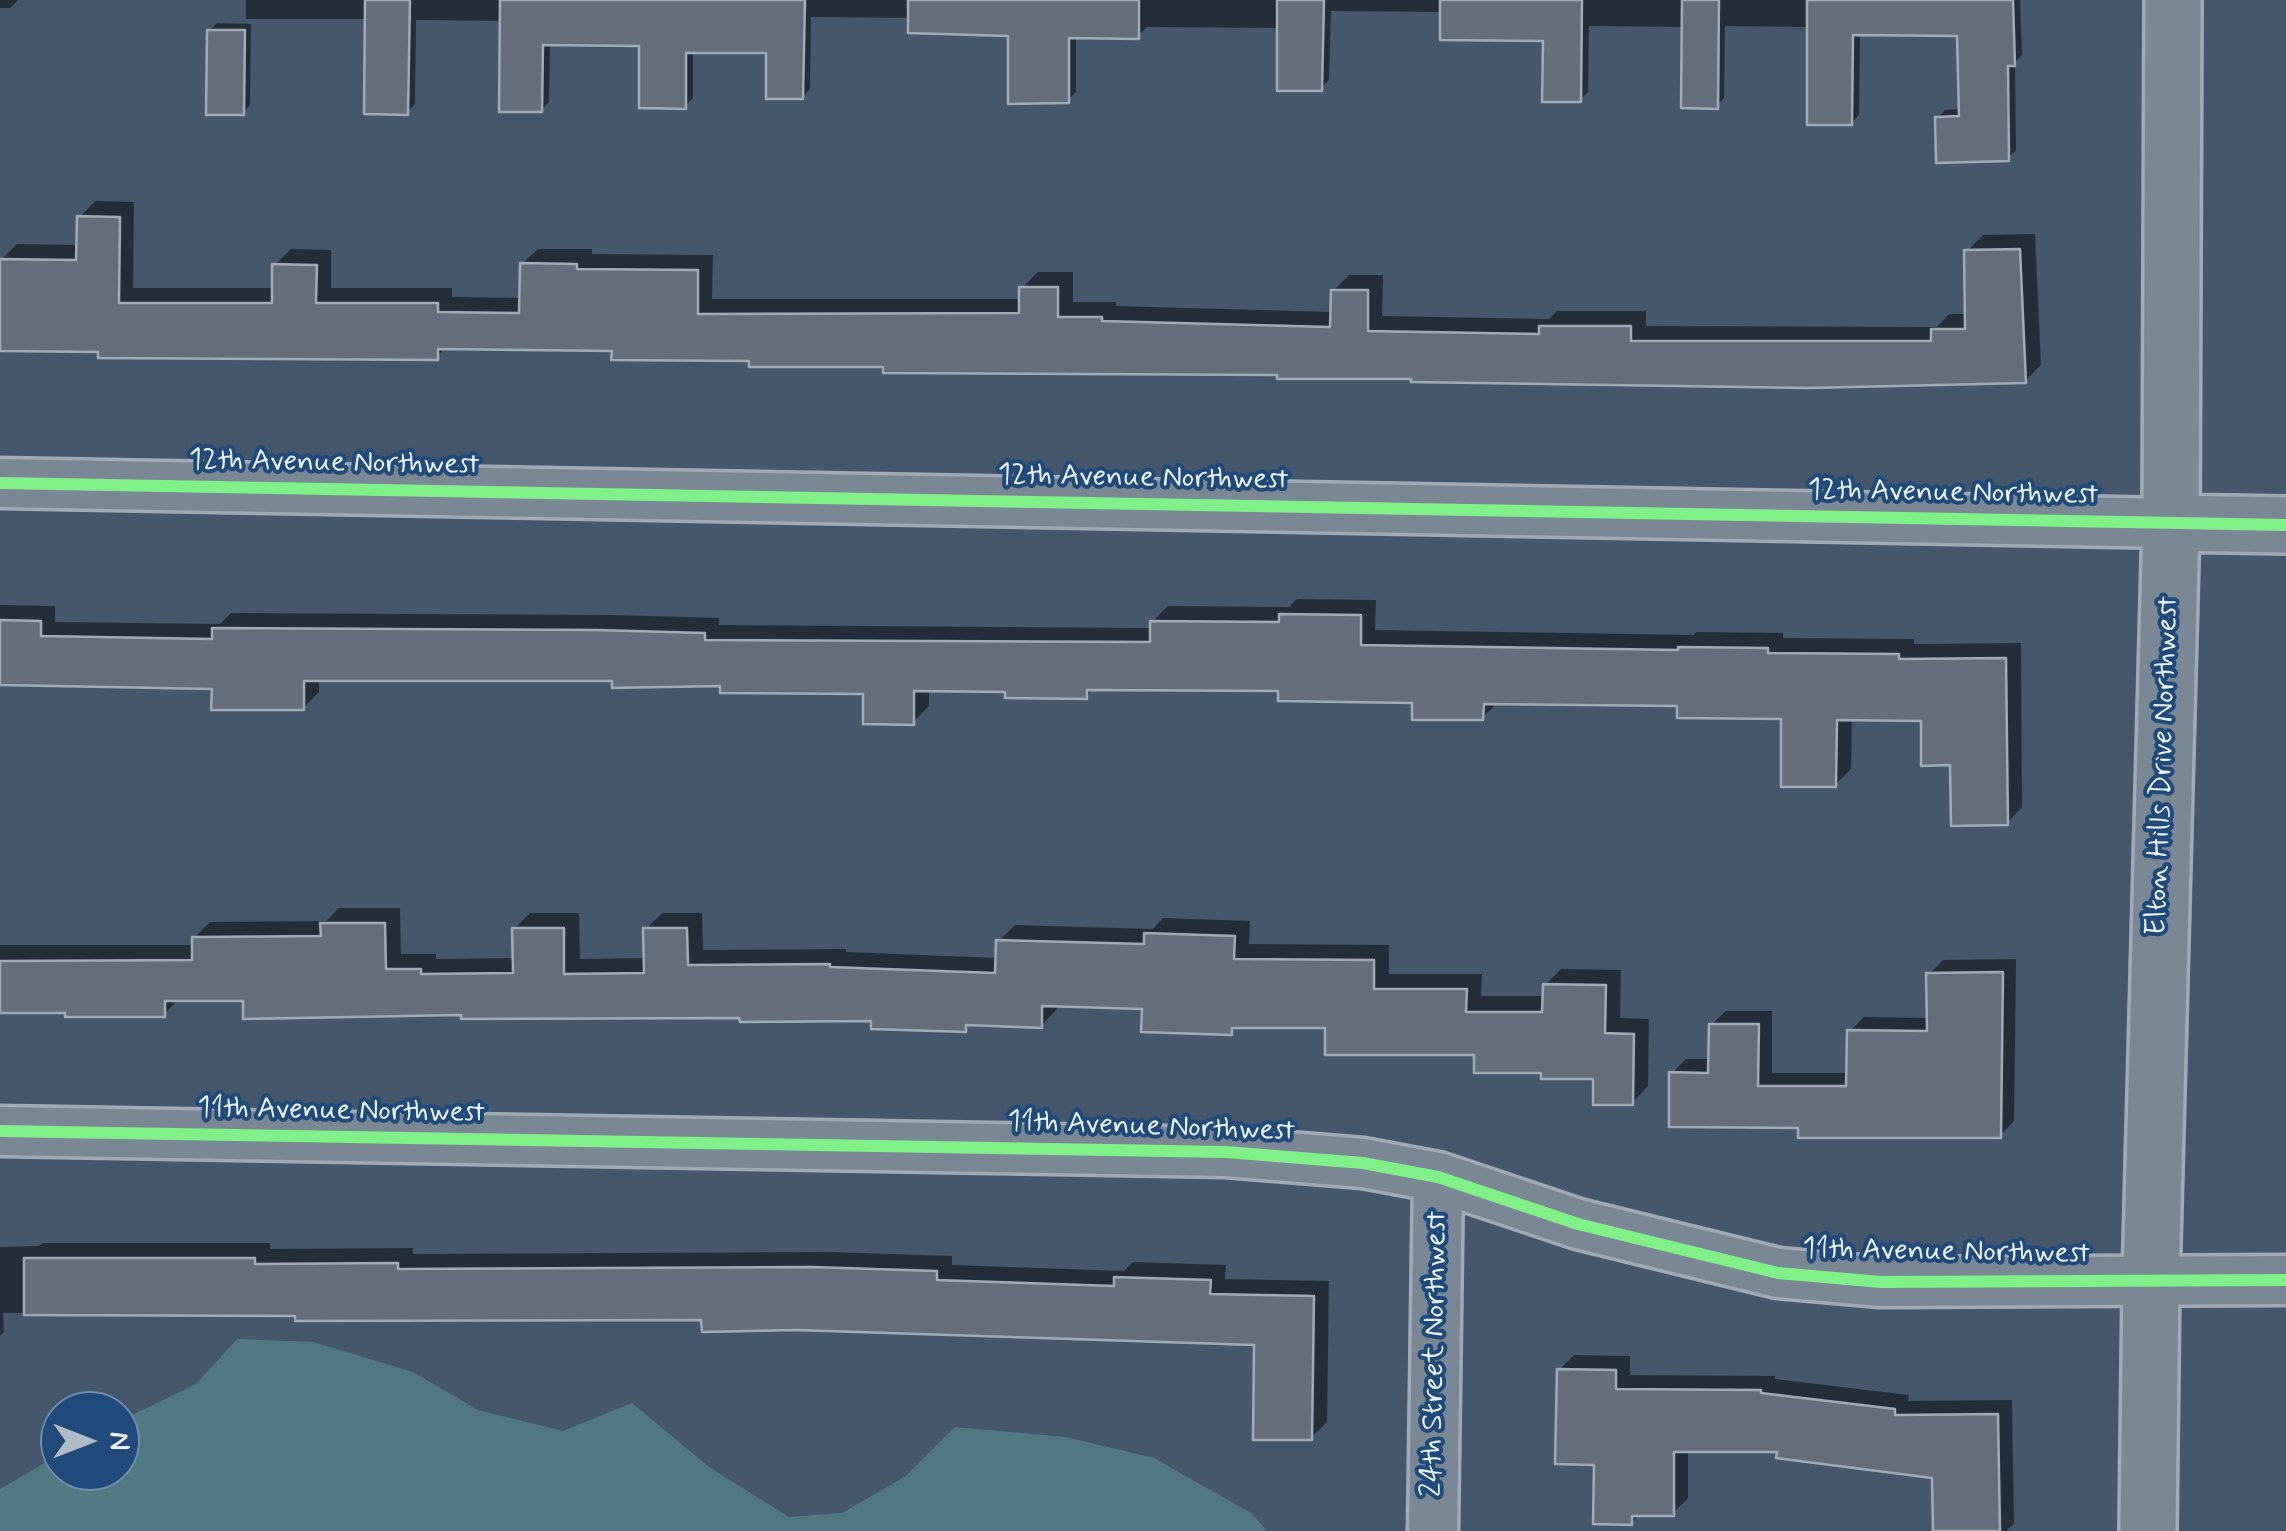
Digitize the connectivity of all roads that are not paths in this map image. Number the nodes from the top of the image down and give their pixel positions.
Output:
1 (2173, 0) edge
2 (0, 483) edge
3 (2171, 524) junction
4 (2286, 525) edge
5 (0, 1131) edge
6 (1438, 1178) junction
7 (2286, 1280) edge
8 (2151, 1282) junction
9 (1433, 1531) edge
10 (2148, 1531) edge

1 - 3 main road, Elton Hills Drive Northwest
2 - 3 street, 12th Avenue Northwest
3 - 4 main road, 12th Avenue Northwest
3 - 8 main road, Elton Hills Drive Northwest
5 - 6 street, 11th Avenue Northwest
6 - 8 street, 11th Avenue Northwest
6 - 9 street, 24th Street Northwest
7 - 8 street, 11th Avenue Northwest
8 - 10 main road, Elton Hills Drive Northwest

